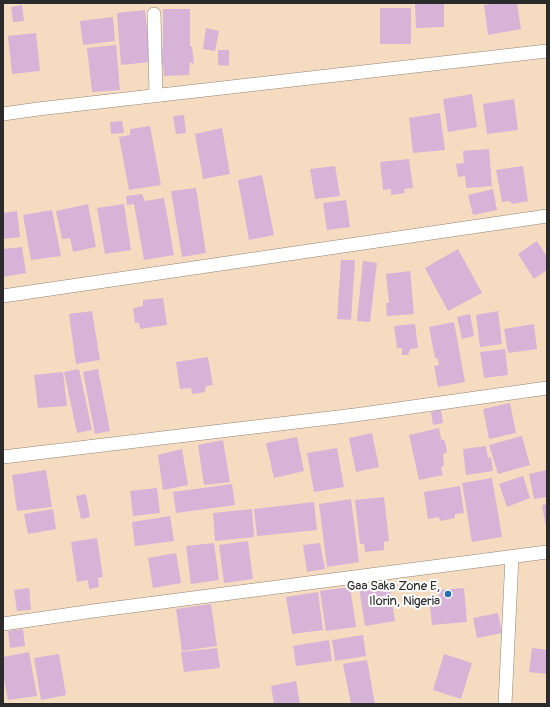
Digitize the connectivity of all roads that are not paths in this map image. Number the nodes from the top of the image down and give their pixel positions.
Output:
1 (154, 14) dead end
2 (547, 51) edge
3 (156, 95) junction
4 (3, 114) edge
5 (547, 216) edge
6 (3, 296) edge
7 (547, 388) edge
8 (3, 457) edge
9 (547, 552) edge
10 (512, 557) junction
11 (3, 624) edge
12 (505, 704) edge

1 - 3 street
2 - 3 street
3 - 4 street
5 - 6 street
7 - 8 street
9 - 10 street
10 - 11 street
10 - 12 street

